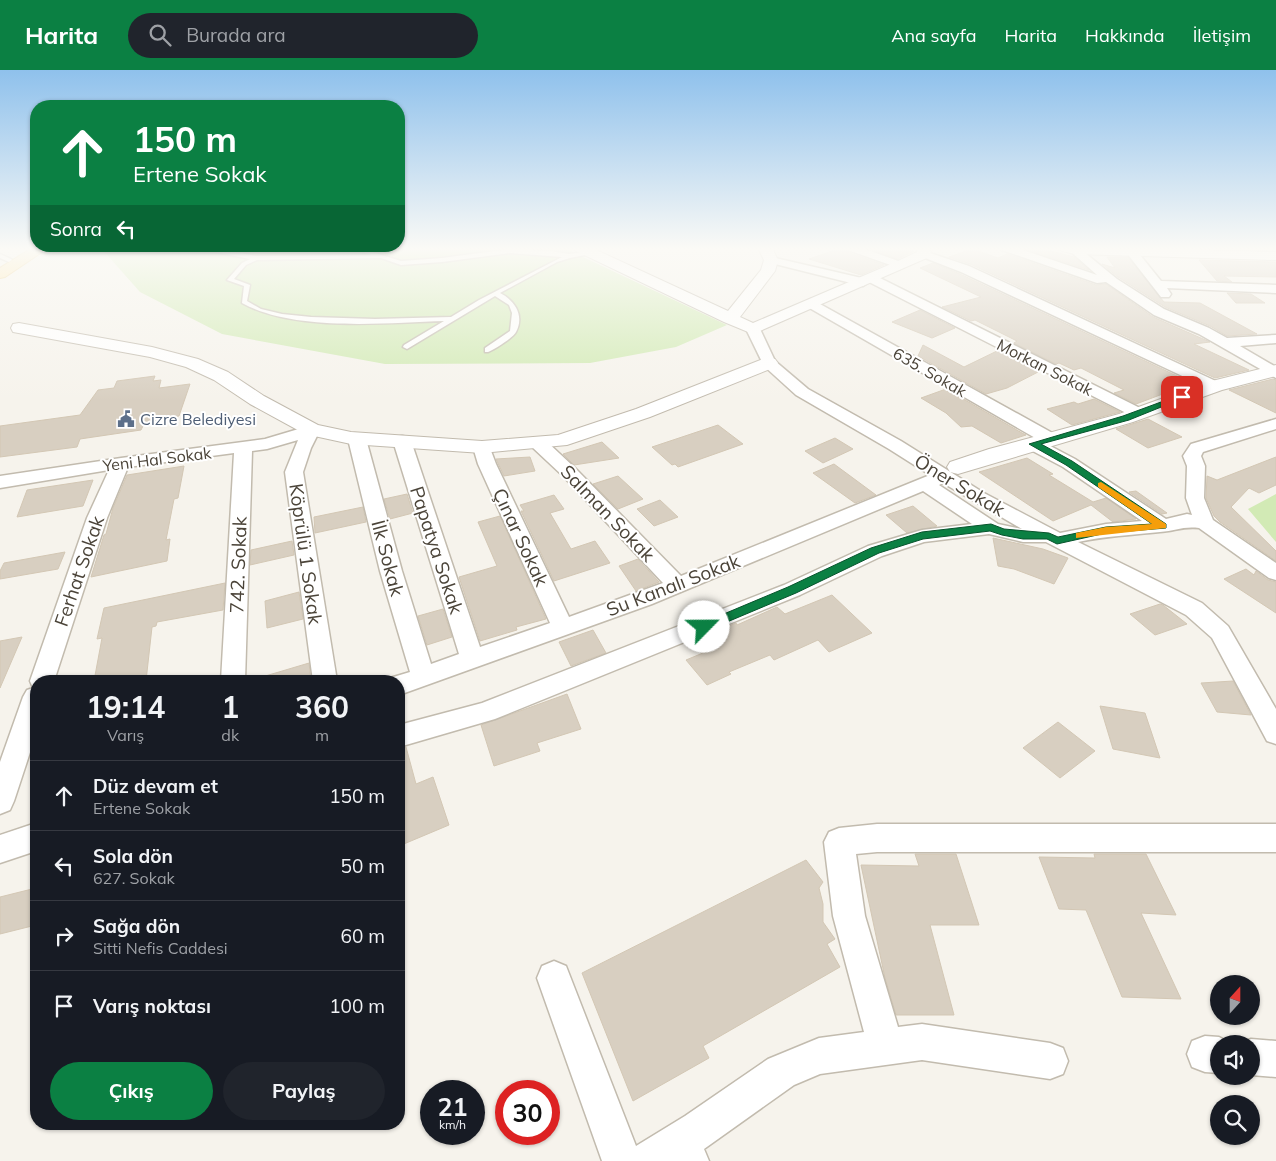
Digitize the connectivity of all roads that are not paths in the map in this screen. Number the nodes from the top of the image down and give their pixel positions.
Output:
1 (245, 299) edge
2 (487, 299) edge
3 (505, 299) edge
4 (684, 299) edge
5 (746, 299) edge
6 (821, 299) edge
7 (906, 299) edge
8 (1029, 299) edge
9 (1139, 299) edge
10 (1169, 299) edge
11 (811, 303) junction
12 (451, 319) junction
13 (730, 319) junction
14 (0, 327) edge
15 (752, 329) junction
16 (1204, 331) junction
17 (1276, 340) edge
18 (1223, 343) junction
19 (407, 347) dead end
20 (488, 350) dead end
21 (769, 363) junction
22 (1275, 371) edge
23 (1215, 386) junction
24 (1138, 413) junction
25 (1276, 424) edge
26 (312, 430) junction
27 (357, 439) junction
28 (402, 441) junction
29 (1042, 441) junction
30 (538, 443) junction
31 (482, 447) junction
32 (243, 448) junction
33 (120, 463) junction
34 (942, 476) junction
35 (0, 482) edge
36 (1205, 523) junction
37 (1163, 526) junction
38 (991, 528) junction
39 (1053, 538) junction
40 (1276, 573) edge
41 (677, 585) junction
42 (563, 626) junction
43 (472, 658) junction
44 (44, 675) edge
45 (233, 675) edge
46 (324, 675) edge
47 (423, 676) junction
48 (405, 683) edge
49 (30, 714) edge
50 (1276, 733) edge
51 (405, 734) edge
52 (0, 800) edge
53 (1276, 838) edge
54 (30, 839) edge
55 (0, 849) edge
56 (554, 978) dead end
57 (886, 1047) junction
58 (1260, 1058) edge
59 (1276, 1059) edge
60 (1050, 1061) dead end
61 (669, 1156) edge
62 (622, 1161) edge

1 - 12 lane
2 - 12 lane
3 - 20 lane
4 - 13 street
5 - 13 street
6 - 11 street
7 - 24 street, Morkan Sokak
8 - 23 street
9 - 16 street
10 - 16 street
11 - 15 street
11 - 29 street, 635. Sokak
12 - 19 lane
13 - 15 street
14 - 26 street
15 - 21 street, Öner Sokak
16 - 18 street
17 - 18 street
18 - 22 street
21 - 30 street
21 - 34 street, Öner Sokak
22 - 23 street
23 - 24 street
24 - 29 street
25 - 36 street
26 - 27 street
26 - 32 street, Yeni Hal Sokak
26 - 46 street, Köprülü 1 Sokak
27 - 28 street
27 - 47 street, İlk Sokak
28 - 31 street
28 - 43 street, Papatya Sokak
29 - 34 street
29 - 37 street, 635. Sokak
30 - 31 street
30 - 41 street, Salman Sokak
31 - 42 street, Çınar Sokak
32 - 33 street, Yeni Hal Sokak
32 - 45 street, 742. Sokak
33 - 35 street, Yeni Hal Sokak
33 - 44 street, Ferhat Sokak
34 - 38 street
34 - 39 street, Öner Sokak
34 - 41 street, Su Kanalı Sokak
36 - 37 street
36 - 40 street
37 - 39 street
38 - 39 street
38 - 51 street
39 - 50 street, Öner Sokak
41 - 42 street, Su Kanalı Sokak
42 - 43 street, Su Kanalı Sokak
43 - 47 street, Su Kanalı Sokak
47 - 48 street, Su Kanalı Sokak
49 - 52 street
53 - 57 street
54 - 55 street
56 - 62 street
57 - 60 street
57 - 61 street
58 - 59 street

